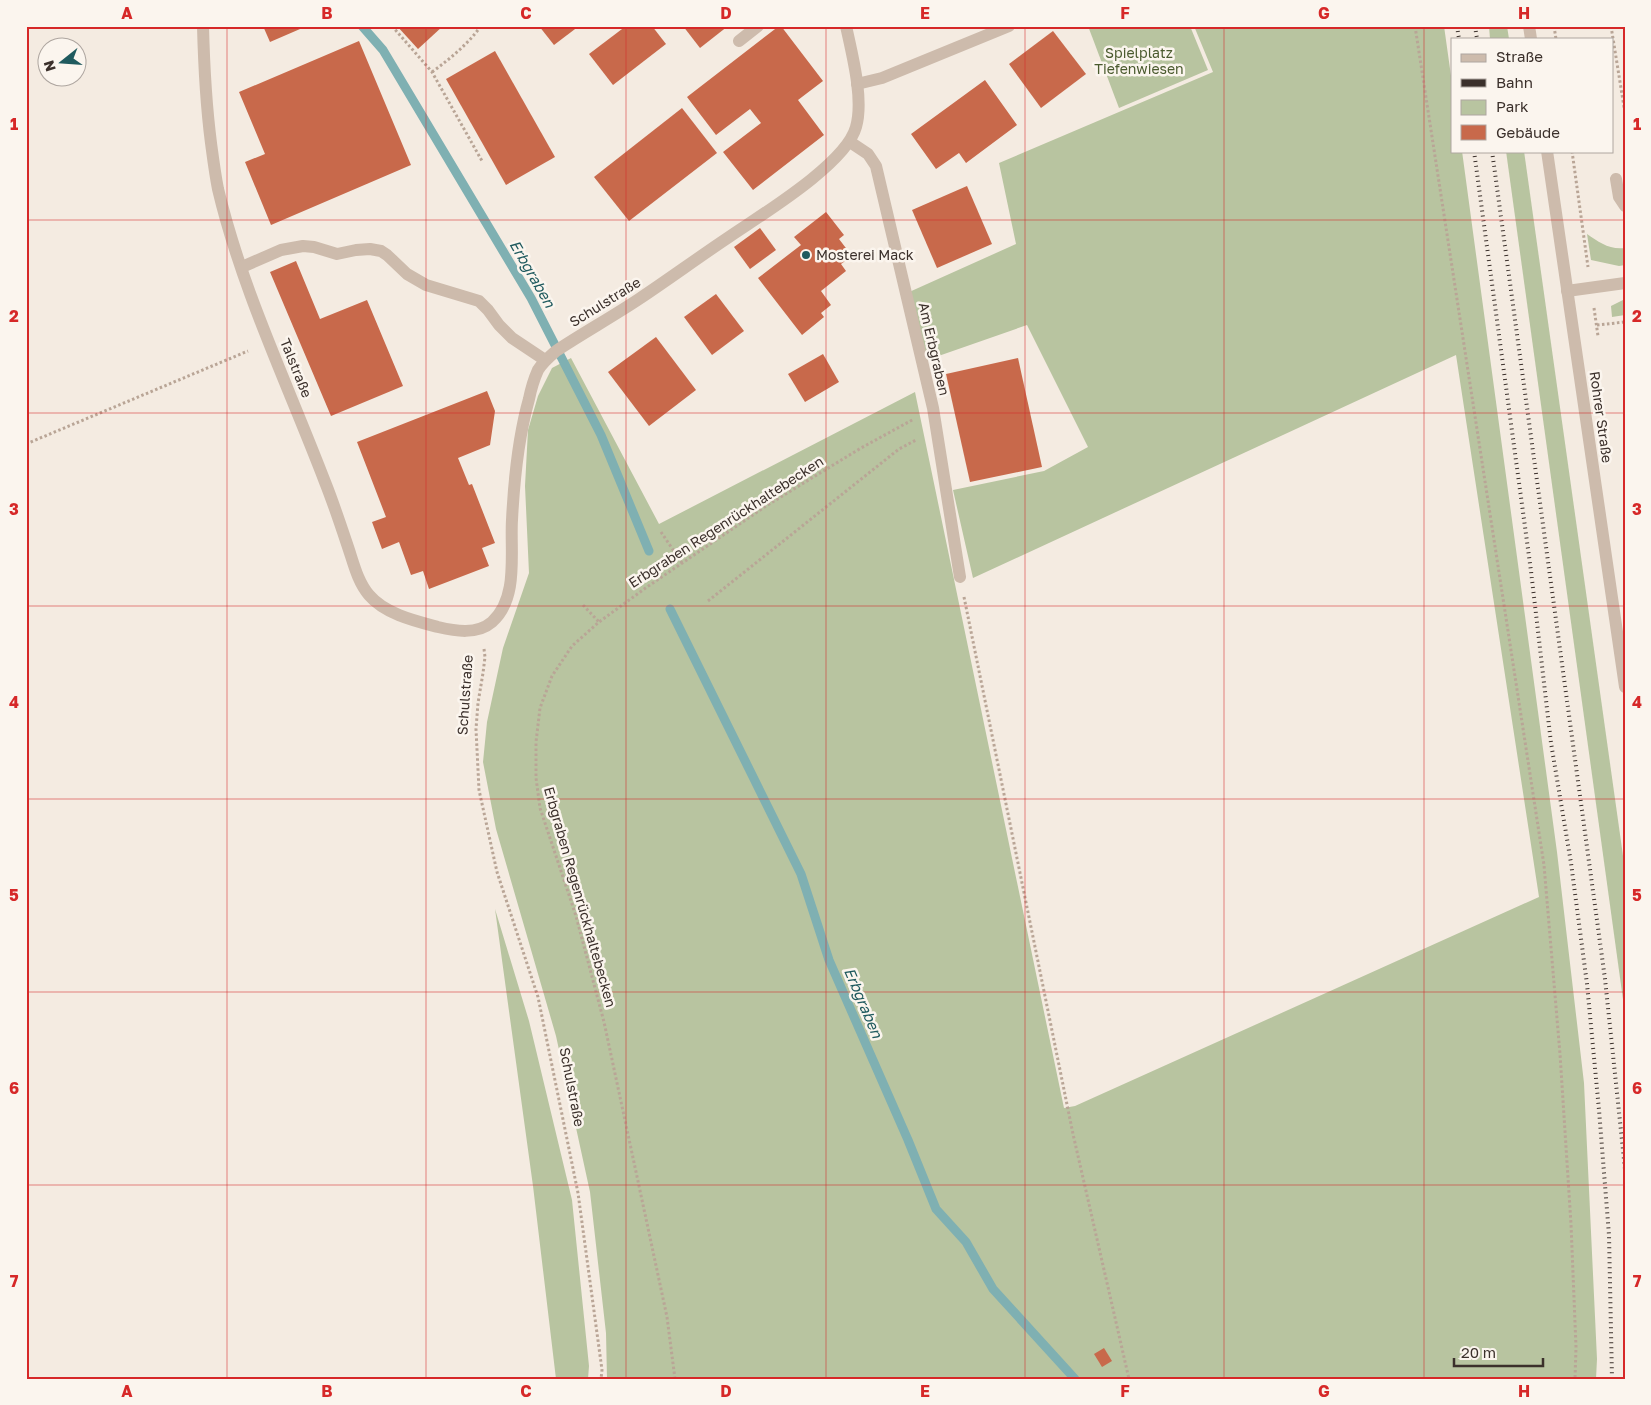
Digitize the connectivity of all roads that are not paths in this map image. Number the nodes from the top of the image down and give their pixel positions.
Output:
1 (204, 26) edge
2 (758, 26) edge
3 (846, 26) edge
4 (1009, 26) edge
5 (739, 41) dead end
6 (857, 84) junction
7 (850, 142) junction
8 (1547, 152) edge
9 (1616, 179) dead end
10 (1625, 206) edge
11 (242, 267) junction
12 (1625, 283) edge
13 (1567, 291) junction
14 (545, 360) junction
15 (960, 577) road end
16 (481, 629) joint
17 (1625, 687) edge

1 - 11 street, Talstraße
2 - 5 street
3 - 6 street, Schulstraße
4 - 6 street
6 - 7 street, Schulstraße
7 - 14 street, Schulstraße
7 - 15 street, Am Erbgraben
8 - 13 street, Rohrer Straße
9 - 10 street
11 - 14 street
11 - 16 street, Talstraße
12 - 13 street
13 - 17 street, Rohrer Straße
14 - 16 street, Schulstraße

